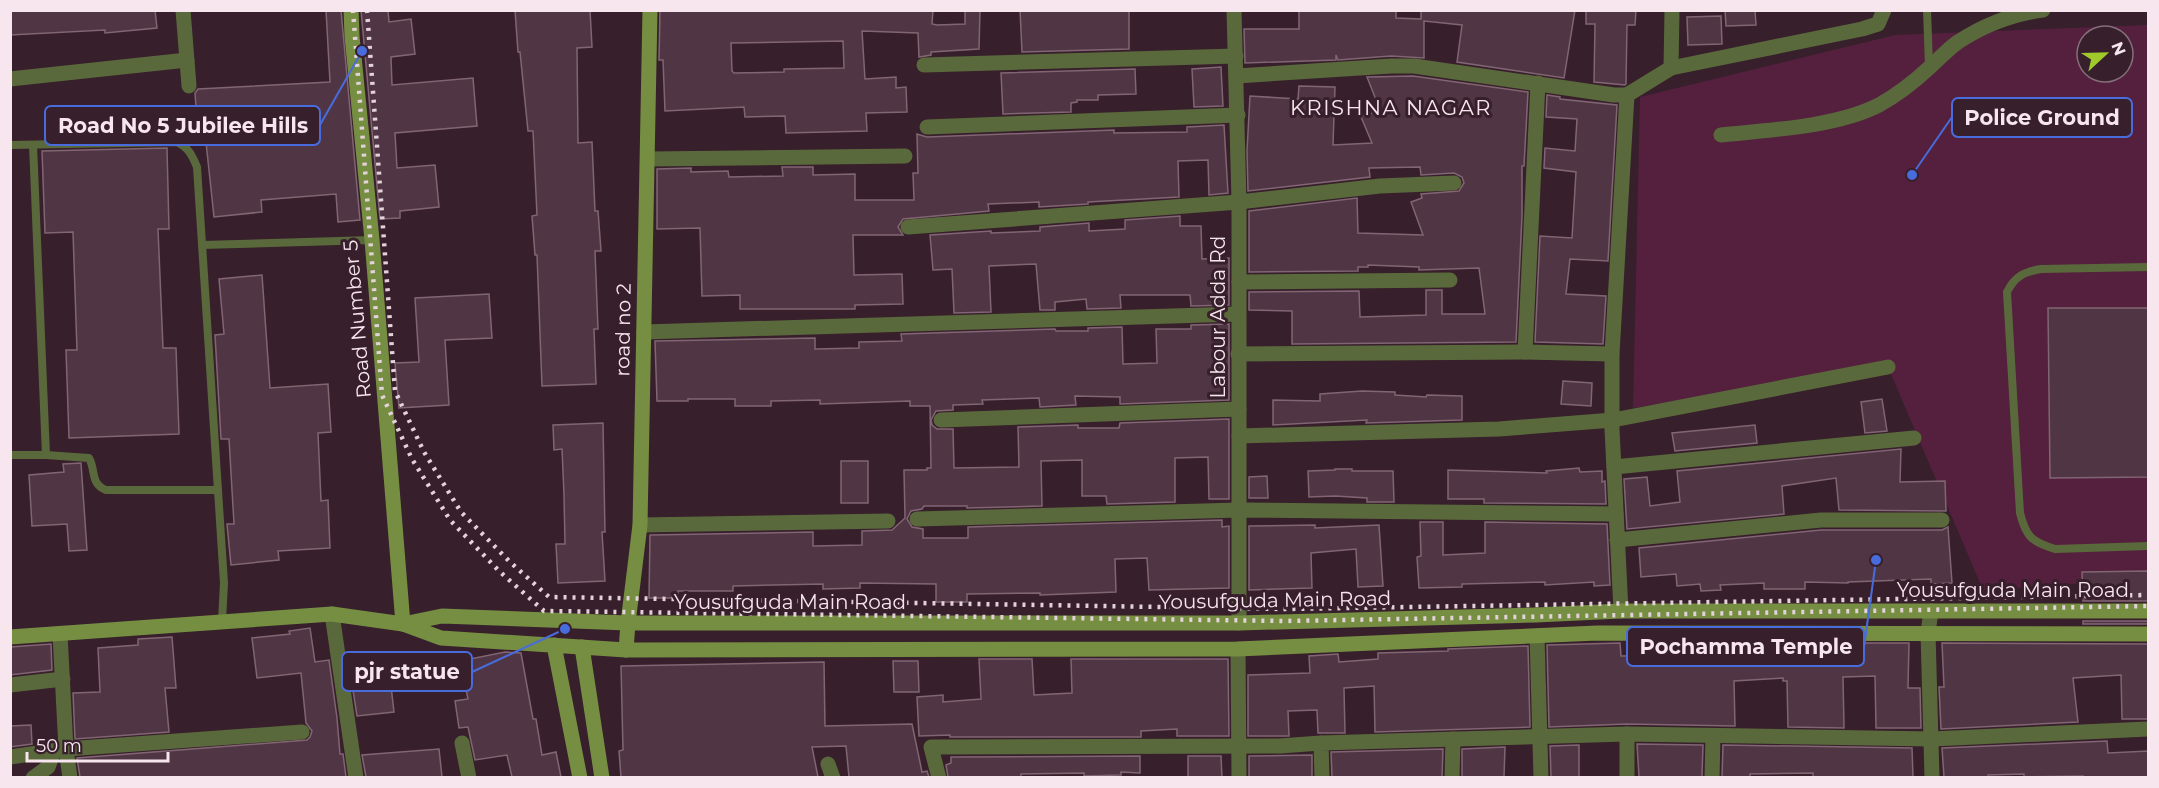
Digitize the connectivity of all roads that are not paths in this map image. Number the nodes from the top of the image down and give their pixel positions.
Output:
1 (183, 10) edge
2 (351, 10) edge
3 (650, 10) edge
4 (1234, 10) edge
5 (1672, 10) edge
6 (1884, 10) edge
7 (1927, 10) edge
8 (2043, 10) edge
9 (1236, 56) junction
10 (187, 60) junction
11 (924, 65) dead end
12 (1671, 68) junction
13 (1929, 68) junction
14 (1237, 76) junction
15 (10, 79) edge
16 (1538, 83) junction
17 (189, 86) dead end
18 (1628, 95) junction
19 (1238, 115) junction
20 (927, 127) dead end
21 (1721, 135) dead end
22 (10, 145) edge
23 (33, 145) junction
24 (905, 156) dead end
25 (648, 159) junction
26 (1455, 183) dead end
27 (1239, 202) junction
28 (908, 227) dead end
29 (372, 240) junction
30 (202, 245) junction
31 (2148, 267) edge
32 (1450, 280) dead end
33 (1239, 282) junction
34 (1238, 314) junction
35 (644, 332) junction
36 (1525, 352) junction
37 (1238, 354) junction
38 (1612, 354) junction
39 (1888, 367) dead end
40 (1239, 409) junction
41 (941, 420) dead end
42 (1613, 420) junction
43 (1239, 436) junction
44 (1914, 438) dead end
45 (10, 454) edge
46 (46, 454) junction
47 (1614, 467) junction
48 (218, 490) junction
49 (1239, 510) junction
50 (1616, 514) junction
51 (917, 519) dead end
52 (1942, 520) dead end
53 (888, 521) dead end
54 (640, 525) junction
55 (1617, 540) junction
56 (2148, 546) edge
57 (1621, 611) junction
58 (1931, 611) junction
59 (2148, 611) edge
60 (332, 614) junction
61 (222, 621) junction
62 (627, 623) junction
63 (1239, 623) junction
64 (403, 624) junction
65 (1928, 633) junction
66 (60, 634) junction
67 (2148, 634) edge
68 (1537, 636) junction
69 (10, 637) edge
70 (554, 645) junction
71 (582, 647) junction
72 (1238, 649) junction
73 (626, 650) junction
74 (63, 679) junction
75 (10, 685) edge
76 (2148, 729) edge
77 (302, 732) dead end
78 (1627, 734) junction
79 (1540, 735) junction
80 (1713, 736) junction
81 (1453, 738) junction
82 (1932, 740) junction
83 (462, 742) dead end
84 (1321, 743) junction
85 (1240, 745) junction
86 (60, 750) junction
87 (10, 757) edge
88 (33, 777) edge
89 (70, 777) edge
90 (356, 777) edge
91 (470, 777) edge
92 (580, 777) edge
93 (602, 777) edge
94 (939, 777) edge
95 (1239, 777) edge
96 (1322, 777) edge
97 (1452, 777) edge
98 (1540, 777) edge
99 (1627, 777) edge
100 (1712, 777) edge
101 (1932, 777) edge

1 - 10 street
2 - 29 main road, Road Number 5
3 - 25 main road, road no 2
4 - 9 street, Labour Adda Rd
5 - 12 street
6 - 12 street
7 - 13 lane
8 - 13 street
9 - 11 street
9 - 14 street, Labour Adda Rd
10 - 15 street
10 - 17 street
12 - 18 street
13 - 21 street
14 - 16 street
14 - 19 street, Labour Adda Rd
16 - 18 street
16 - 36 street
18 - 38 street
19 - 20 street
19 - 27 street, Labour Adda Rd
22 - 23 lane
23 - 30 lane
23 - 46 lane
24 - 25 street
25 - 35 main road, road no 2
26 - 27 street
27 - 28 street
27 - 33 street, Labour Adda Rd
29 - 30 lane
29 - 64 main road, Road Number 5
30 - 48 lane
31 - 56 lane
32 - 33 street
33 - 34 street, Labour Adda Rd
34 - 35 street
34 - 37 street, Labour Adda Rd
35 - 54 main road, road no 2
36 - 37 street
36 - 38 street
37 - 40 street, Labour Adda Rd
38 - 42 street
39 - 42 street
40 - 41 street
40 - 43 street, Labour Adda Rd
42 - 43 street
42 - 47 street
43 - 49 street, Labour Adda Rd
44 - 47 street
45 - 46 lane
46 - 48 lane
47 - 50 street
48 - 61 lane
49 - 50 street
49 - 51 street
49 - 63 street, Labour Adda Rd
50 - 55 street
52 - 55 street
53 - 54 street
54 - 62 main road, road no 2
55 - 57 street
57 - 58 main road, Yousufguda Main Road
57 - 63 main road, Yousufguda Main Road
58 - 59 main road, Yousufguda Main Road
58 - 65 street
60 - 61 main road
60 - 64 main road
60 - 90 street
61 - 66 main road
62 - 63 main road, Yousufguda Main Road
62 - 64 main road, Yousufguda Main Road
62 - 73 main road, road no 2
64 - 70 main road
65 - 67 main road
65 - 68 main road
65 - 82 street
66 - 69 main road
66 - 74 street
68 - 72 main road
68 - 79 street
70 - 71 main road
70 - 92 main road
71 - 73 main road
71 - 93 main road
72 - 73 main road
72 - 85 street
74 - 75 street
74 - 86 street
76 - 82 street
77 - 86 street
78 - 79 street
78 - 80 street
78 - 99 street
79 - 81 street
79 - 98 street
80 - 82 street
80 - 100 street
81 - 84 street
81 - 97 street
82 - 101 street
83 - 91 street
84 - 85 street
84 - 96 street
85 - 94 street
85 - 95 street
86 - 87 street
86 - 88 street
86 - 89 street

